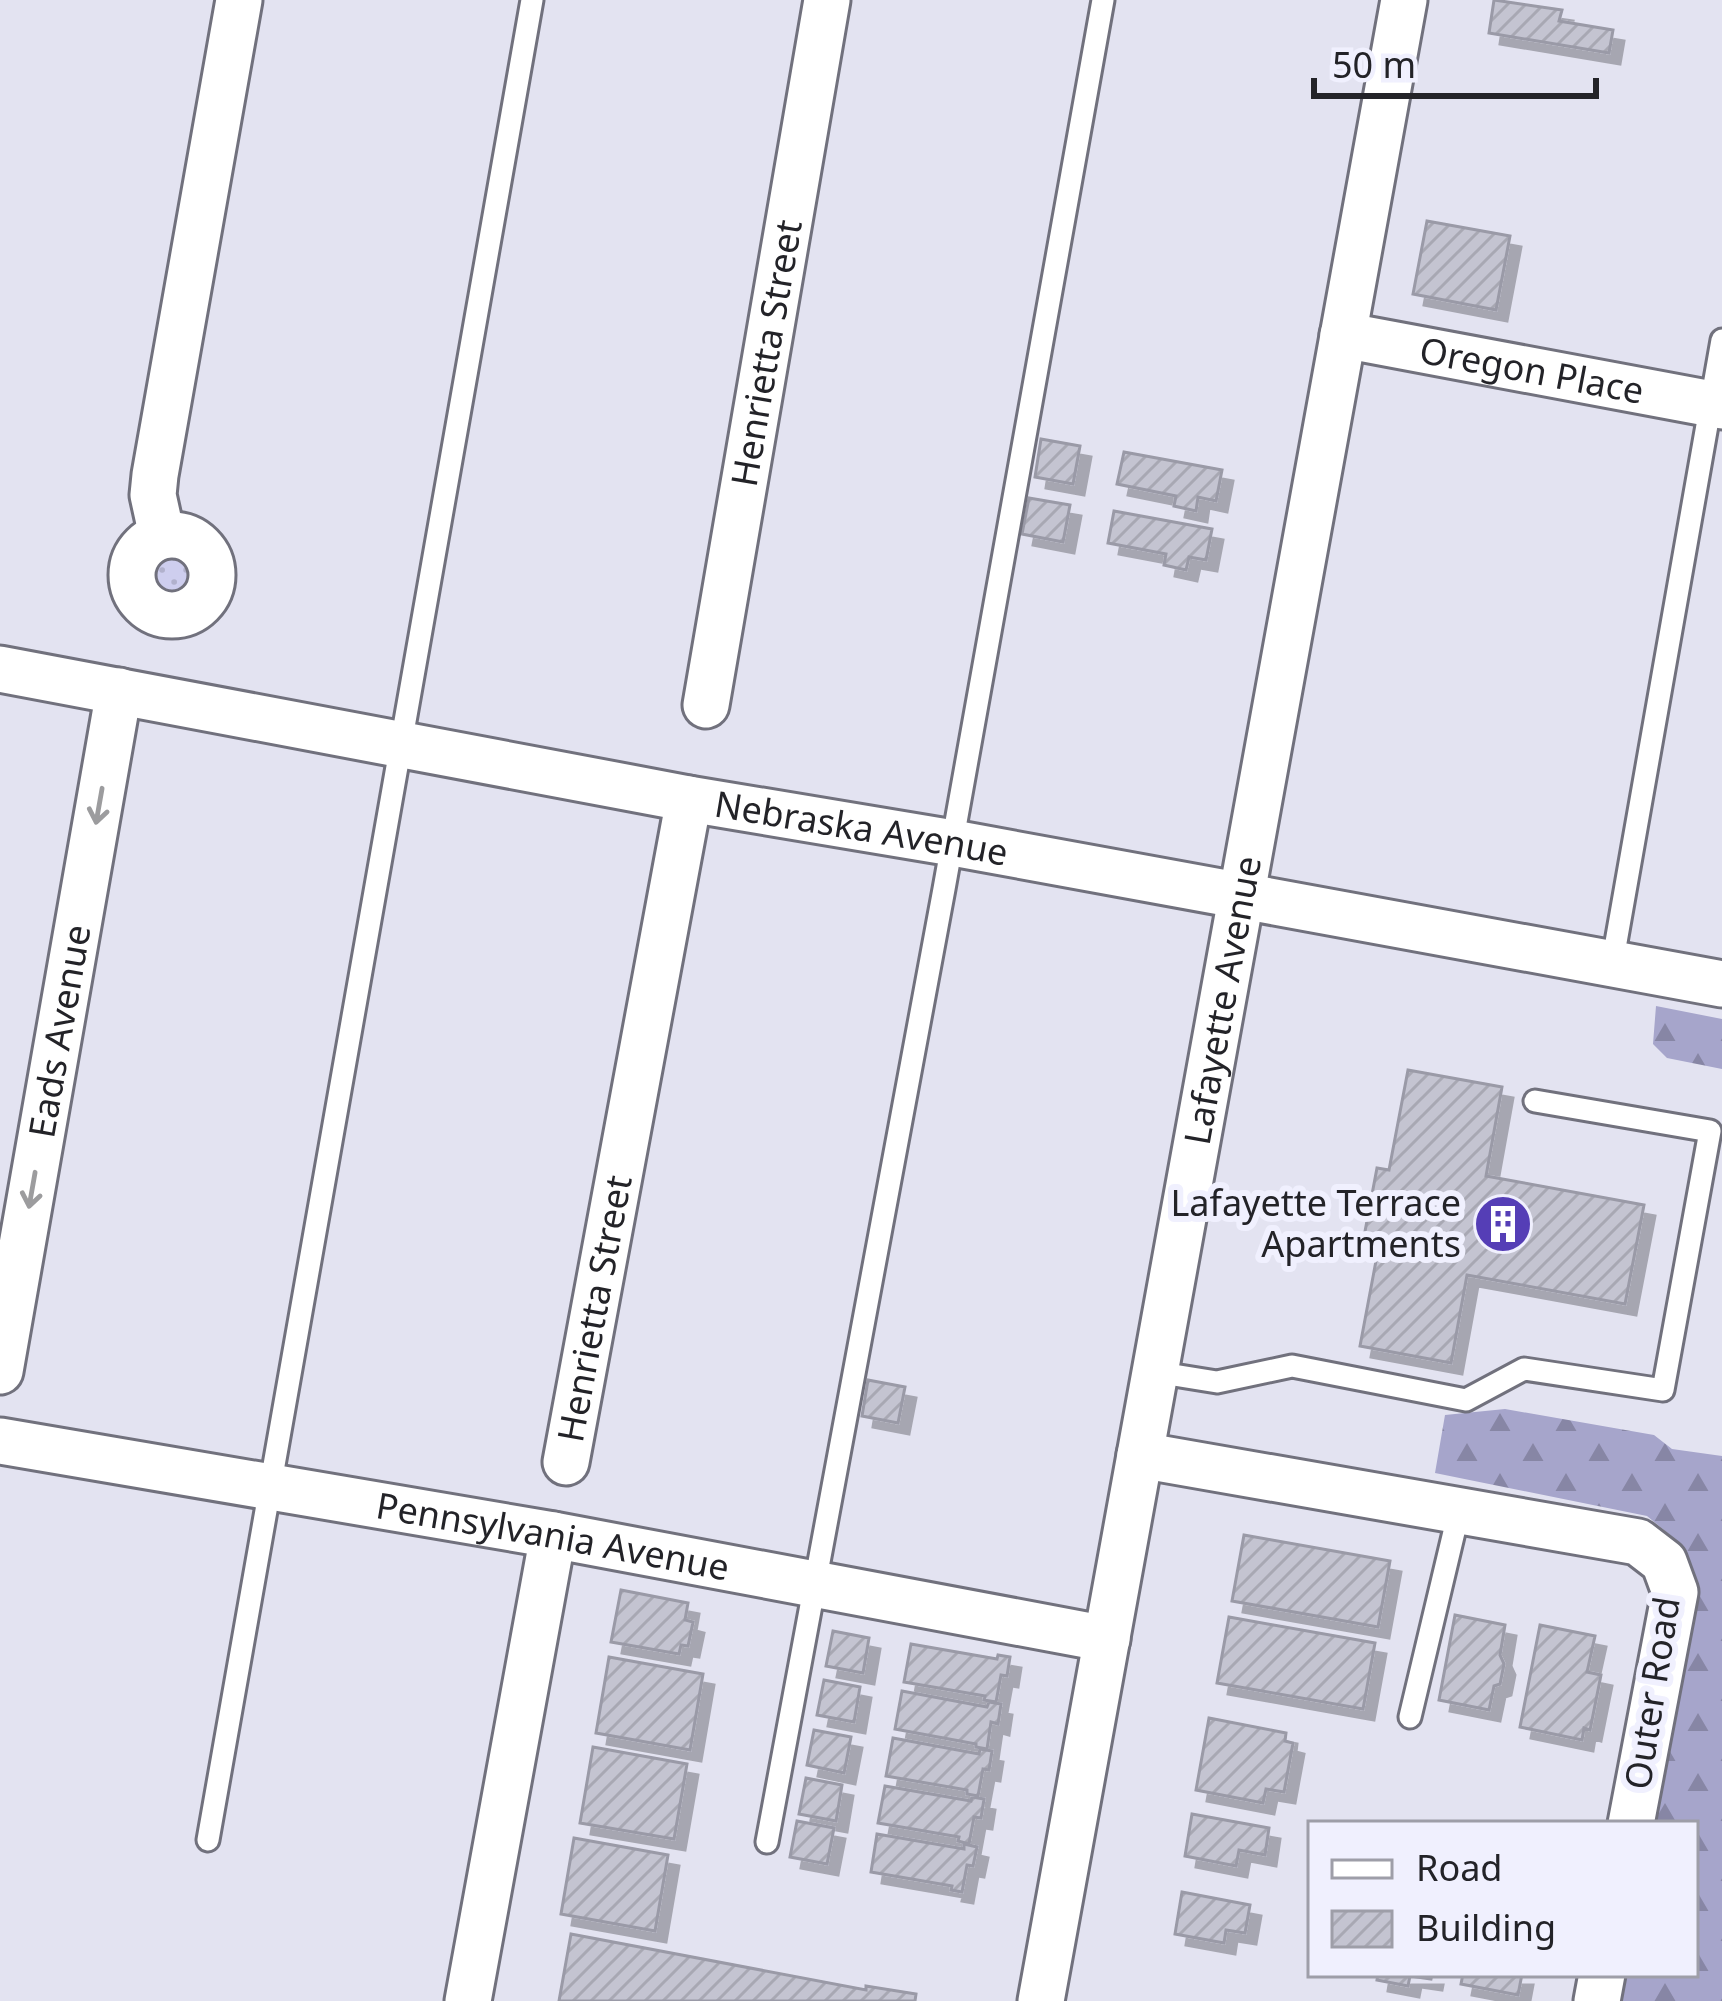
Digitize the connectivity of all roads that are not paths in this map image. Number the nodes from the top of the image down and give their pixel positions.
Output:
1 (239, 0) edge
2 (532, 0) edge
3 (827, 0) edge
4 (1103, 0) edge
5 (1404, 0) edge
6 (1343, 335) junction
7 (1722, 340) edge
8 (1716, 405) edge
9 (162, 536) dead end
10 (0, 669) edge
11 (119, 691) junction
12 (706, 705) dead end
13 (399, 745) junction
14 (689, 799) junction
15 (952, 843) junction
16 (1241, 896) junction
17 (1612, 965) junction
18 (1722, 984) edge
19 (1535, 1102) dead end
20 (0, 1371) edge
21 (1155, 1372) junction
22 (0, 1442) edge
23 (1140, 1455) junction
24 (566, 1462) dead end
25 (269, 1487) junction
26 (1459, 1511) junction
27 (553, 1534) junction
28 (817, 1584) junction
29 (1107, 1639) junction
30 (1410, 1717) dead end
31 (1632, 1821) edge
32 (208, 1840) dead end
33 (767, 1842) dead end
34 (468, 2001) edge
35 (1041, 2001) edge

1 - 9 street
2 - 13 lane
3 - 12 street, Henrietta Street
4 - 15 lane
5 - 6 street, Lafayette Avenue
6 - 8 street, Oregon Place
6 - 16 street, Lafayette Avenue
7 - 8 lane
8 - 17 lane
10 - 11 street, Nebraska Avenue
11 - 13 street, Nebraska Avenue
11 -> 20 street, Eads Avenue
13 - 14 street, Nebraska Avenue
13 - 25 lane
14 - 15 street, Nebraska Avenue
14 - 24 street, Henrietta Street
15 - 16 street, Nebraska Avenue
15 - 28 lane
16 - 17 street, Nebraska Avenue
16 - 21 street, Lafayette Avenue
17 - 18 street, Nebraska Avenue
19 - 21 lane
21 - 23 street, Lafayette Avenue
22 - 25 street, Pennsylvania Avenue
23 - 26 street
23 - 29 street, Lafayette Avenue
25 - 27 street, Pennsylvania Avenue
25 - 32 lane
26 - 30 lane
26 - 31 street, Outer Road
27 - 28 street, Pennsylvania Avenue
27 - 34 street
28 - 29 street, Pennsylvania Avenue
28 - 33 lane
29 - 35 street, Lafayette Avenue

